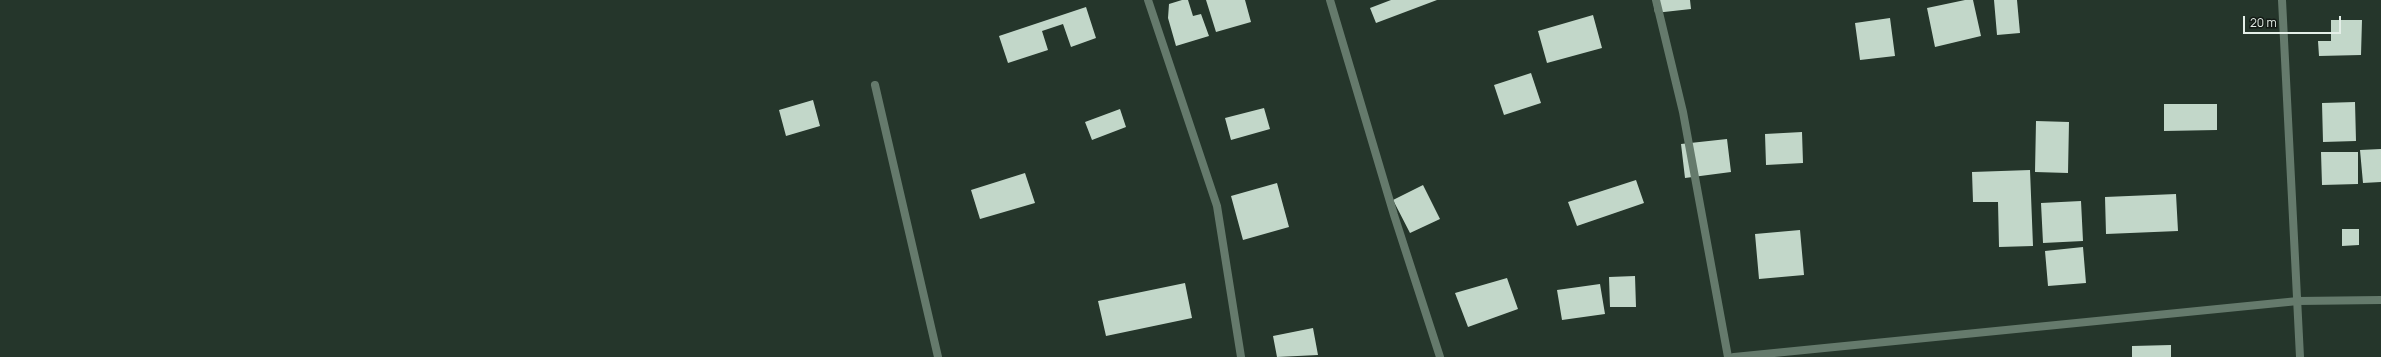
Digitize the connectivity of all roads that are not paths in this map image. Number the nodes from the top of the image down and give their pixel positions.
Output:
1 (1148, 0) edge
2 (1330, 0) edge
3 (1656, 0) edge
4 (2282, 0) edge
5 (875, 85) dead end
6 (2381, 300) edge
7 (2298, 301) junction
8 (938, 357) edge
9 (1241, 357) edge
10 (1440, 357) edge
11 (1728, 357) edge
12 (1734, 357) edge
13 (2300, 357) edge

1 - 9 street
2 - 10 street
3 - 11 street
4 - 7 street
5 - 8 street
6 - 7 street
7 - 12 street
7 - 13 street

